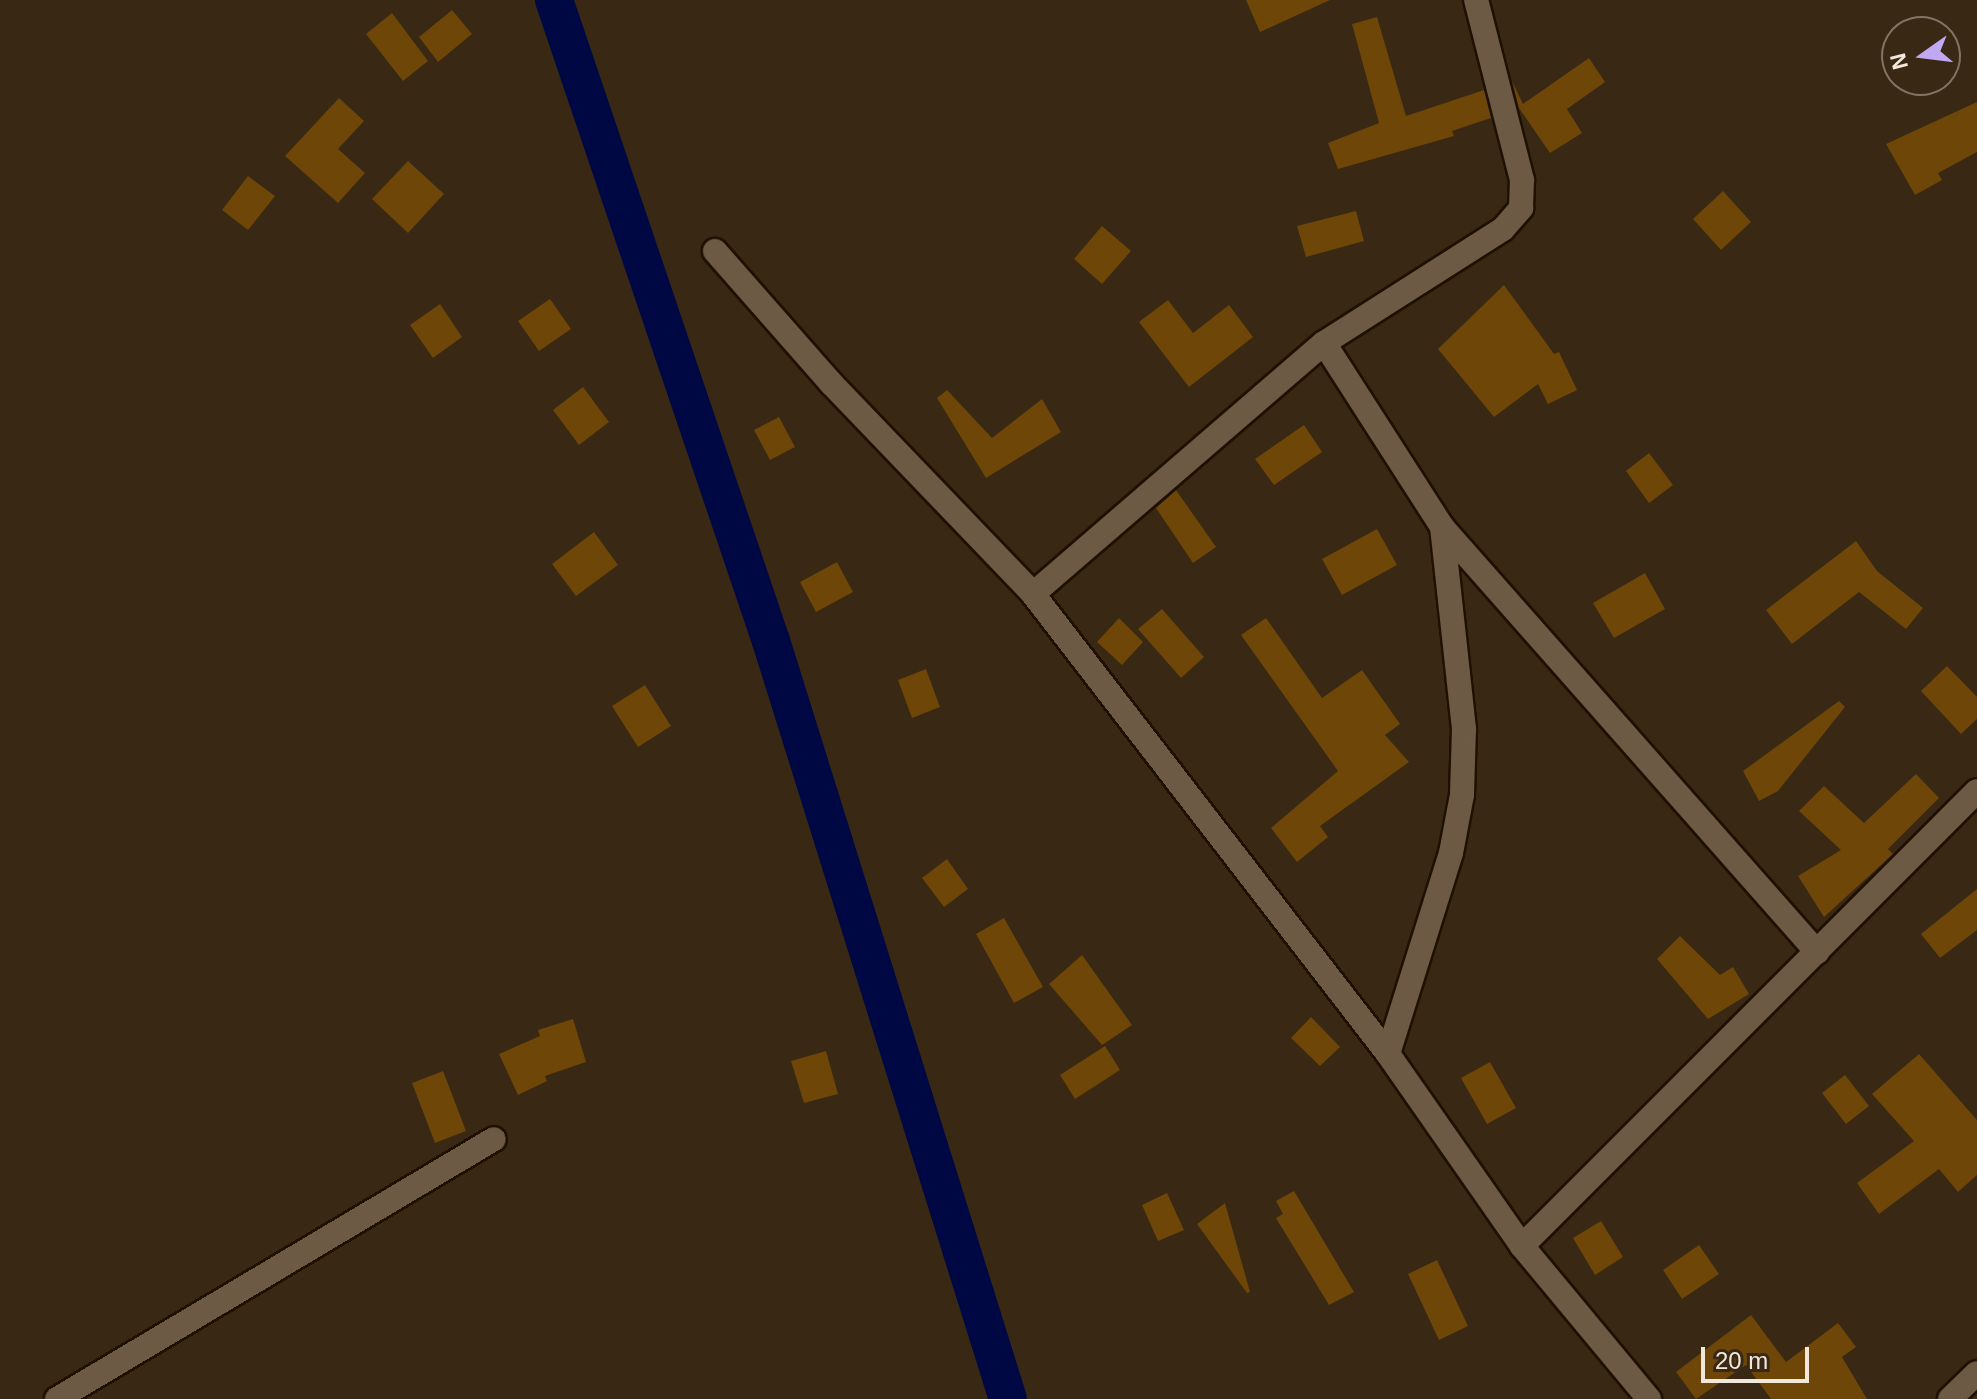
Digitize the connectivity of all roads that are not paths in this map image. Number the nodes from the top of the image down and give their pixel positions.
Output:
1 (1476, 0) edge
2 (715, 251) dead end
3 (1324, 343) junction
4 (1442, 527) junction
5 (1033, 594) junction
6 (1977, 791) edge
7 (1817, 952) junction
8 (1388, 1054) junction
9 (494, 1139) dead end
10 (1522, 1246) junction
11 (1977, 1373) edge
12 (57, 1399) edge
13 (1649, 1399) edge
14 (1950, 1399) edge

1 - 3 street
2 - 5 street
3 - 4 street
3 - 5 street
4 - 7 street
4 - 8 street
5 - 8 street
6 - 7 street
7 - 10 street
8 - 10 street
9 - 12 street
10 - 13 street
11 - 14 street

